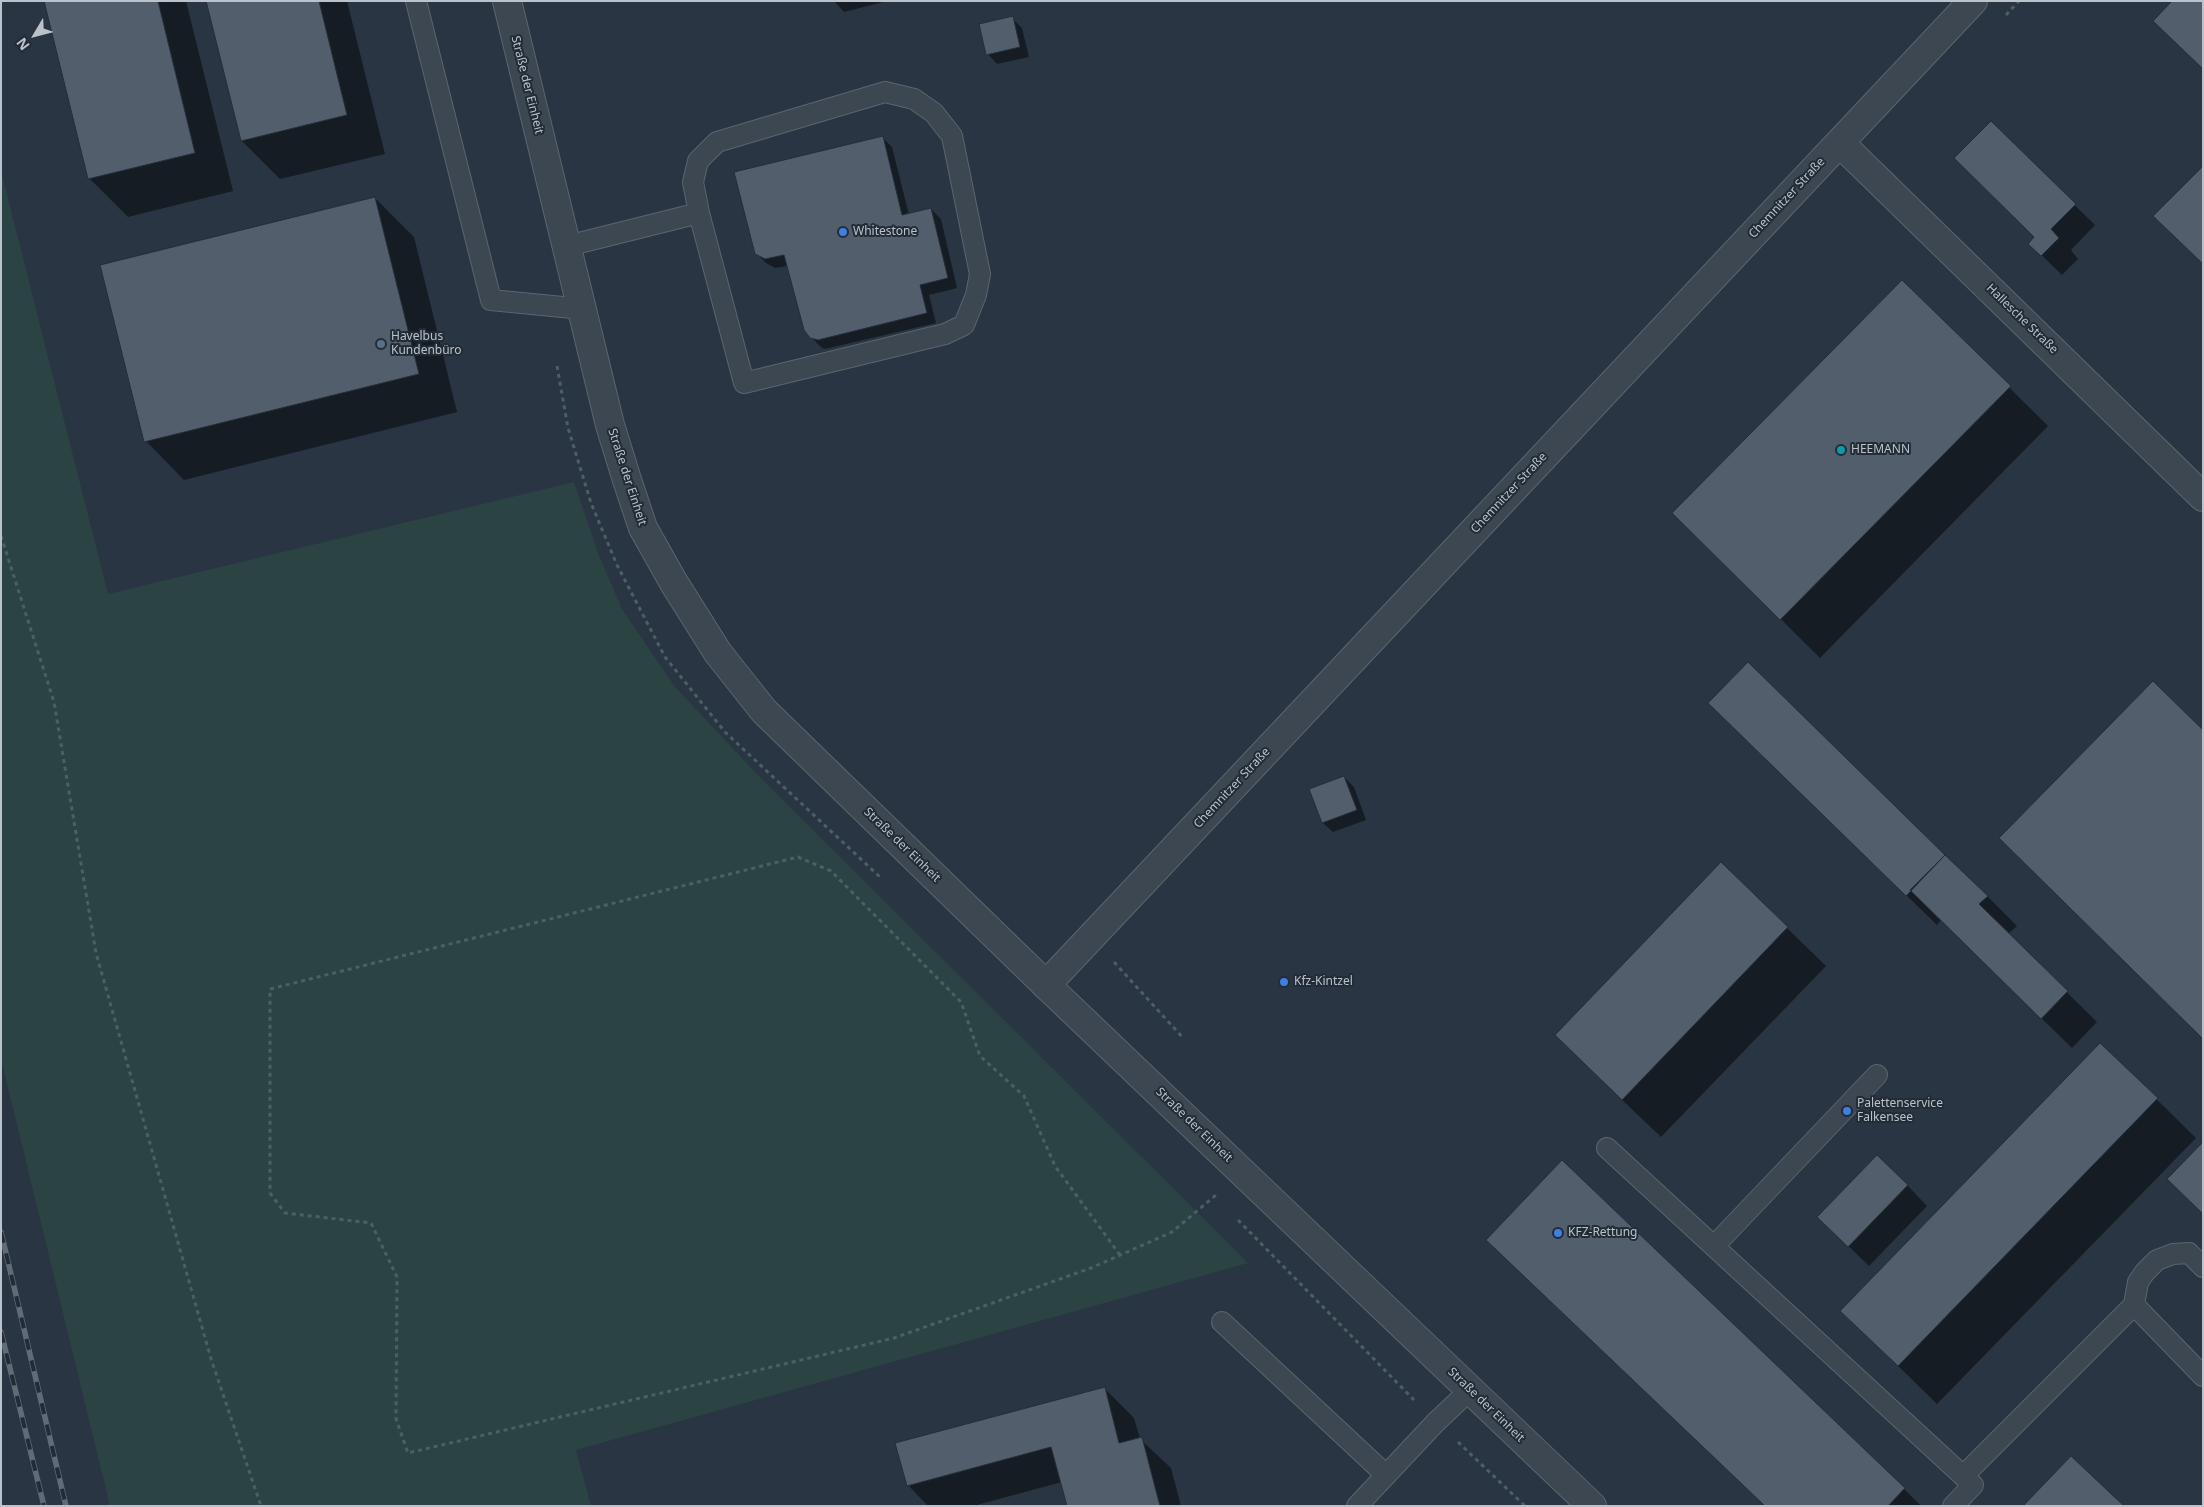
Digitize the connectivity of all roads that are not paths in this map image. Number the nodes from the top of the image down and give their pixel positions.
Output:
1 (416, 1) edge
2 (507, 1) edge
3 (1973, 1) edge
4 (1840, 143) junction
5 (698, 213) junction
6 (567, 246) junction
7 (583, 309) junction
8 (2203, 497) edge
9 (1046, 985) junction
10 (1877, 1075) dead end
11 (1607, 1148) dead end
12 (1714, 1246) junction
13 (2203, 1267) edge
14 (2134, 1305) junction
15 (1222, 1322) dead end
16 (2203, 1376) edge
17 (1470, 1390) junction
18 (1386, 1474) junction
19 (1963, 1476) junction
20 (1357, 1506) edge
21 (1592, 1506) edge
22 (1953, 1506) edge

1 - 7 lane
2 - 6 street, Straße der Einheit
3 - 4 street, Chemnitzer Straße
4 - 8 street, Hallesche Straße
4 - 9 street, Chemnitzer Straße
5 - 5 lane
5 - 6 lane
6 - 7 street, Straße der Einheit
7 - 9 street, Straße der Einheit
9 - 17 street, Straße der Einheit
10 - 12 lane
11 - 12 lane
12 - 19 lane
13 - 14 lane
14 - 16 lane
14 - 19 lane
15 - 18 lane
17 - 18 lane
17 - 21 street, Straße der Einheit
18 - 20 lane
19 - 22 lane

